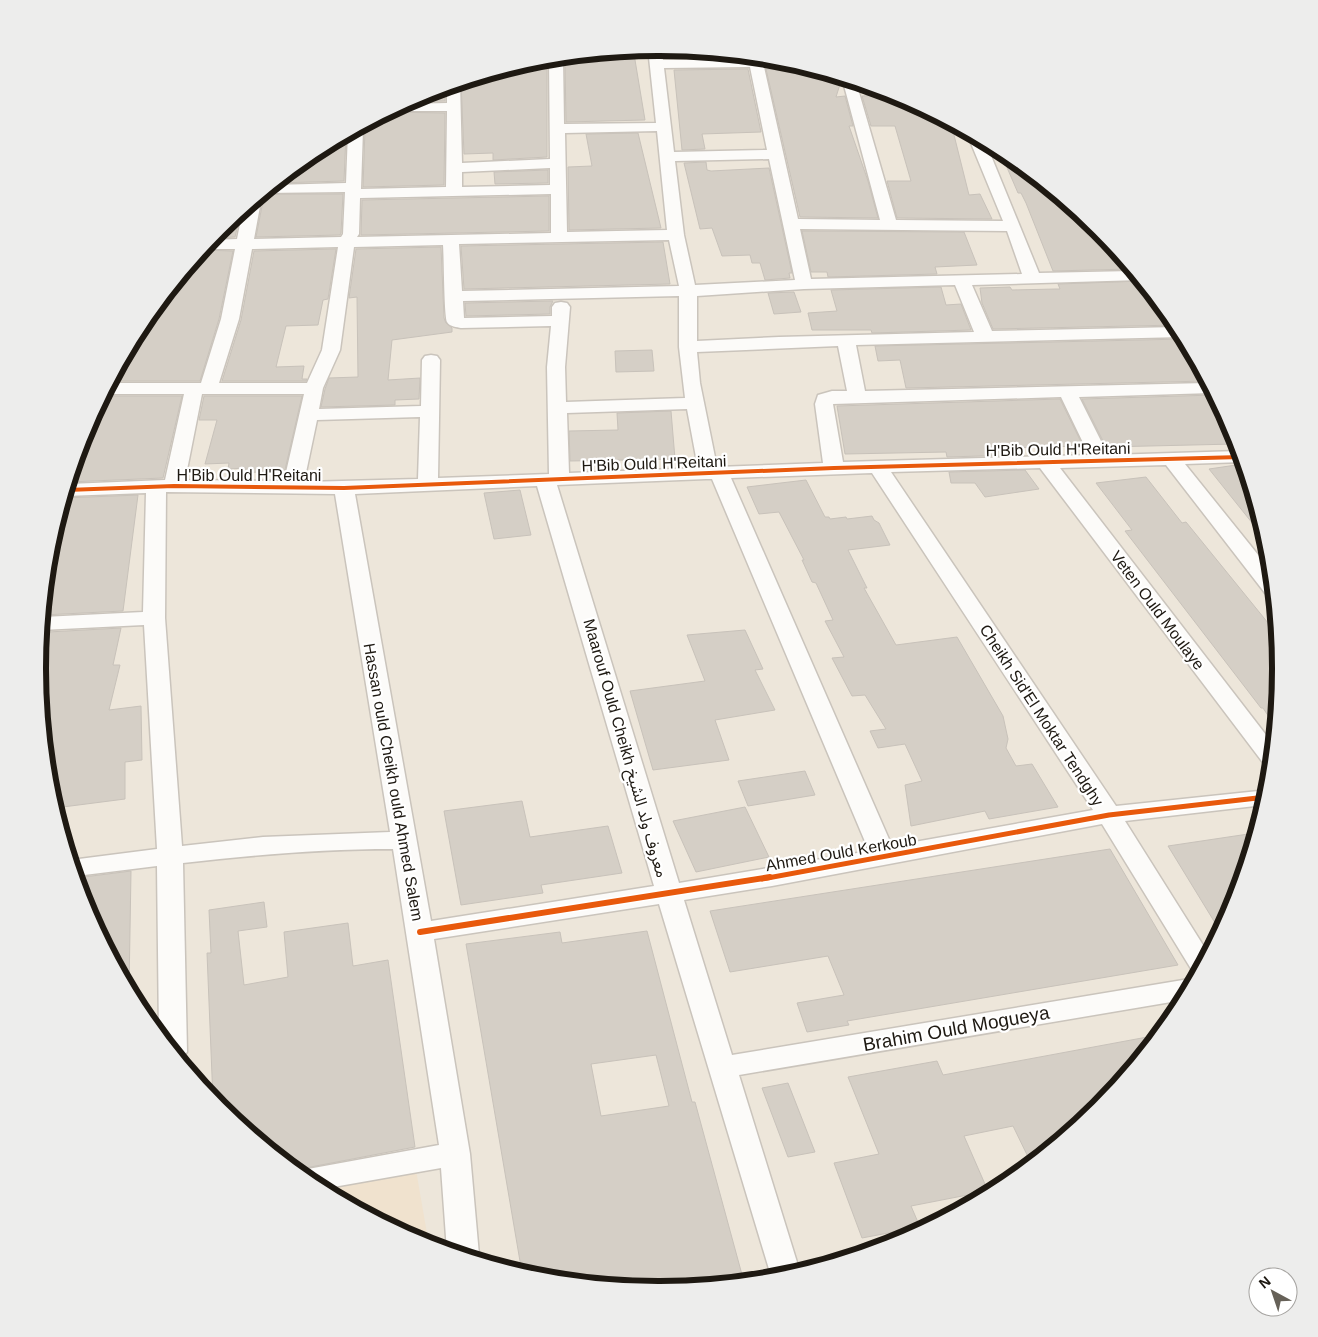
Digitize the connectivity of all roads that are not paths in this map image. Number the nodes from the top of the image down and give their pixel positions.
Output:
1 (656, 56) edge
2 (751, 63) edge
3 (657, 64) junction
4 (756, 64) edge
5 (556, 65) edge
6 (850, 86) edge
7 (454, 91) edge
8 (453, 107) junction
9 (413, 108) edge
10 (664, 127) junction
11 (557, 129) junction
12 (356, 137) edge
13 (989, 153) edge
14 (777, 154) junction
15 (666, 157) junction
16 (558, 163) junction
17 (454, 168) junction
18 (276, 190) edge
19 (354, 190) junction
20 (454, 190) junction
21 (558, 190) junction
22 (251, 212) edge
23 (790, 224) junction
24 (889, 225) junction
25 (1013, 226) junction
26 (676, 235) junction
27 (559, 237) junction
28 (450, 239) junction
29 (347, 240) junction
30 (244, 243) junction
31 (217, 244) edge
32 (1130, 276) edge
33 (1032, 277) junction
34 (962, 281) junction
35 (804, 284) junction
36 (688, 291) junction
37 (562, 292) junction
38 (453, 296) junction
39 (559, 322) junction
40 (1171, 332) edge
41 (985, 336) junction
42 (846, 342) junction
43 (688, 346) junction
44 (431, 360) dead end
45 (314, 388) junction
46 (1204, 388) edge
47 (113, 389) edge
48 (201, 389) junction
49 (1067, 391) junction
50 (857, 396) junction
51 (694, 403) junction
52 (557, 408) junction
53 (430, 411) junction
54 (308, 415) junction
55 (1234, 457) edge
56 (1101, 460) junction
57 (1171, 460) junction
58 (1045, 461) junction
59 (878, 467) junction
60 (834, 468) junction
61 (714, 473) junction
62 (552, 479) junction
63 (428, 484) junction
64 (165, 487) junction
65 (293, 487) junction
66 (344, 488) junction
67 (73, 490) edge
68 (1265, 578) edge
69 (154, 618) junction
70 (48, 624) edge
71 (1266, 752) edge
72 (1257, 799) edge
73 (1109, 815) junction
74 (403, 840) junction
75 (170, 856) junction
76 (884, 857) junction
77 (80, 867) edge
78 (669, 893) junction
79 (420, 932) junction
80 (1198, 960) edge
81 (1180, 991) edge
82 (173, 1042) edge
83 (723, 1068) junction
84 (455, 1154) junction
85 (319, 1178) edge
86 (463, 1249) edge
87 (784, 1268) edge

1 - 3 street
2 - 3 street
3 - 10 street
4 - 14 street
5 - 11 street
6 - 24 street
7 - 8 street
8 - 9 street
8 - 17 street
10 - 11 street
10 - 15 street
11 - 16 street
12 - 19 street
13 - 25 street
14 - 15 street
14 - 23 street
15 - 26 street
16 - 17 street
16 - 21 street
17 - 20 street
18 - 19 street
19 - 20 street
19 - 29 street
20 - 21 street
21 - 27 street
22 - 30 street
23 - 24 street
23 - 35 street
24 - 25 street
25 - 33 street
26 - 27 street
26 - 36 street
27 - 28 street
28 - 29 street
28 - 38 street
29 - 30 street
29 - 45 street
30 - 31 street
30 - 48 street
32 - 33 street
33 - 34 street
34 - 35 street
34 - 41 street
35 - 36 street
36 - 37 street
36 - 43 street
37 - 38 street
37 - 39 street, Maarouf Ould Cheikh معروف ولد الشيخ
38 - 39 street
39 - 52 street, Maarouf Ould Cheikh معروف ولد الشيخ
40 - 41 street
41 - 42 street
42 - 43 street
42 - 50 street
43 - 51 street
44 - 53 street
45 - 48 street
45 - 54 street
46 - 49 street
47 - 48 street
48 - 64 street
49 - 50 street
49 - 56 street
50 - 60 street
51 - 52 street
51 - 61 street
52 - 62 street, Maarouf Ould Cheikh معروف ولد الشيخ
53 - 54 street
53 - 63 street
54 - 65 street
55 - 57 street, H'Bib Ould H'Reitani
56 - 57 street, H'Bib Ould H'Reitani
56 - 58 street, H'Bib Ould H'Reitani
57 - 68 street
58 - 59 street, H'Bib Ould H'Reitani
58 - 71 street, Veten Ould Moulaye
59 - 60 street, H'Bib Ould H'Reitani
59 - 73 street, Cheikh Sid'El Moktar Tendghy
60 - 61 street, H'Bib Ould H'Reitani
61 - 62 street, H'Bib Ould H'Reitani
61 - 76 street
62 - 63 street, H'Bib Ould H'Reitani
62 - 78 street, Maarouf Ould Cheikh معروف ولد الشيخ
63 - 66 street, H'Bib Ould H'Reitani
64 - 65 street, H'Bib Ould H'Reitani
64 - 67 street, H'Bib Ould H'Reitani
64 - 69 street
65 - 66 street, H'Bib Ould H'Reitani
66 - 74 street, Hassan ould Cheikh ould Ahmed Salem
69 - 70 street
69 - 75 street
72 - 73 street, Ahmed Ould Kerkoub
73 - 76 street, Ahmed Ould Kerkoub
73 - 80 street, Cheikh Sid'El Moktar Tendghy
74 - 75 street
74 - 79 street, Hassan ould Cheikh ould Ahmed Salem
75 - 77 street
75 - 82 street
76 - 78 street, Ahmed Ould Kerkoub
78 - 79 street, Ahmed Ould Kerkoub
78 - 83 street, Maarouf Ould Cheikh معروف ولد الشيخ
79 - 84 street, Hassan ould Cheikh ould Ahmed Salem
81 - 83 street, Brahim Ould Mogueya
83 - 87 street, Maarouf Ould Cheikh معروف ولد الشيخ
84 - 85 street
84 - 86 street, Hassan ould Cheikh ould Ahmed Salem

